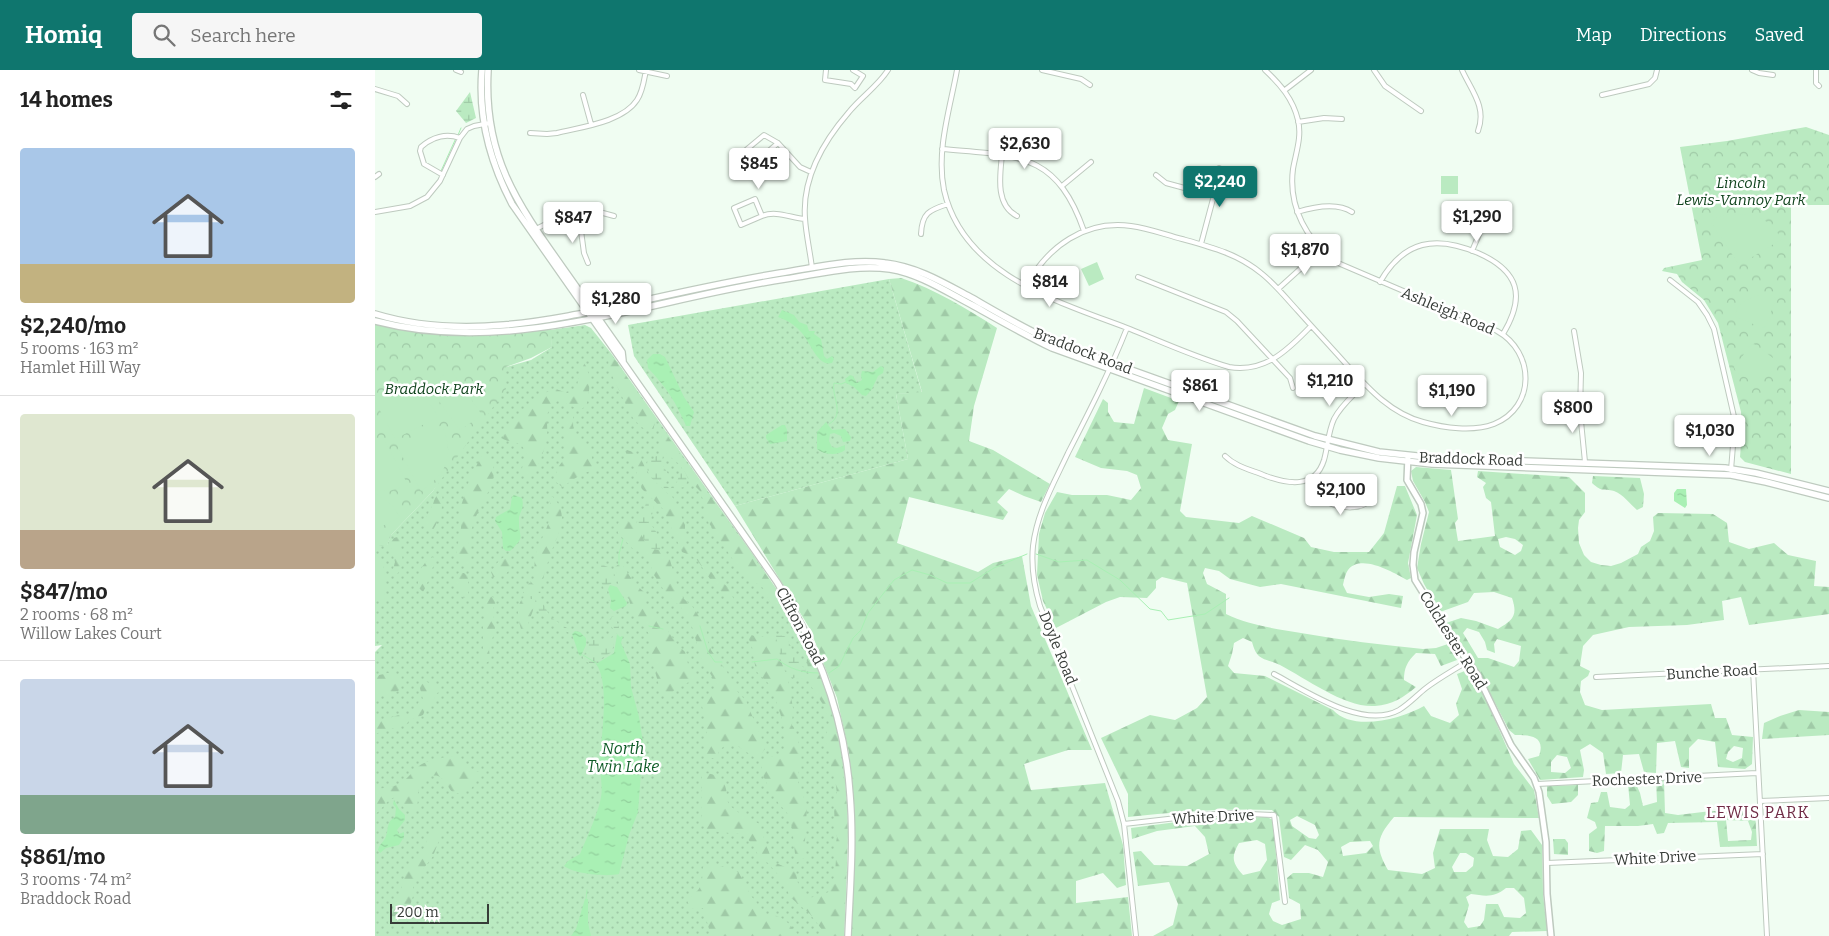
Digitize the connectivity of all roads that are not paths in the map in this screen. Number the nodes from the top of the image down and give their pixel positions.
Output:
1 (456, 70) edge
2 (482, 70) edge
3 (488, 70) edge
4 (639, 70) edge
5 (827, 70) edge
6 (853, 70) edge
7 (888, 70) edge
8 (957, 70) edge
9 (1042, 70) edge
10 (1265, 70) edge
11 (1311, 70) edge
12 (1374, 70) edge
13 (1463, 70) edge
14 (1657, 70) edge
15 (1752, 70) edge
16 (1816, 70) edge
17 (646, 71) edge
18 (461, 72) dead end
19 (1064, 72) edge
20 (1773, 75) dead end
21 (667, 76) dead end
22 (1090, 85) dead end
23 (1819, 86) dead end
24 (855, 88) junction
25 (375, 89) edge
26 (1285, 90) junction
27 (583, 95) dead end
28 (1602, 95) dead end
29 (863, 97) junction
30 (407, 104) dead end
31 (1421, 111) dead end
32 (1342, 120) dead end
33 (1298, 122) junction
34 (487, 124) junction
35 (591, 124) junction
36 (1478, 131) dead end
37 (530, 133) dead end
38 (460, 138) junction
39 (778, 143) junction
40 (942, 149) junction
41 (1002, 155) junction
42 (1091, 162) dead end
43 (1219, 168) dead end
44 (811, 172) junction
45 (379, 174) dead end
46 (443, 175) junction
47 (1156, 175) dead end
48 (375, 177) edge
49 (1062, 186) junction
50 (1214, 196) junction
51 (948, 204) junction
52 (1494, 211) dead end
53 (375, 212) edge
54 (1297, 212) junction
55 (1352, 212) dead end
56 (579, 216) junction
57 (614, 216) dead end
58 (762, 216) junction
59 (1017, 216) dead end
60 (805, 219) junction
61 (533, 231) junction
62 (1085, 231) junction
63 (921, 234) dead end
64 (1201, 244) junction
65 (1321, 250) junction
66 (1472, 251) junction
67 (588, 263) dead end
68 (812, 268) junction
69 (813, 275) junction
70 (1138, 277) dead end
71 (1669, 280) dead end
72 (1381, 282) junction
73 (1027, 286) junction
74 (1278, 289) junction
75 (573, 293) junction
76 (593, 311) junction
77 (587, 313) junction
78 (375, 314) edge
79 (569, 316) junction
80 (598, 317) junction
81 (591, 319) junction
82 (375, 321) edge
83 (1311, 326) junction
84 (1127, 328) junction
85 (1574, 331) dead end
86 (1503, 334) junction
87 (1273, 360) junction
88 (623, 361) junction
89 (1111, 366) junction
90 (1365, 384) junction
91 (1293, 388) dead end
92 (1327, 443) junction
93 (1225, 456) dead end
94 (1408, 459) junction
95 (1585, 462) junction
96 (1731, 472) junction
97 (1308, 480) junction
98 (1373, 491) dead end
99 (1829, 492) edge
100 (1829, 498) edge
101 (1468, 661) junction
102 (1829, 666) edge
103 (1753, 670) junction
104 (1274, 674) dead end
105 (1596, 677) dead end
106 (1757, 773) junction
107 (1537, 784) junction
108 (1829, 798) edge
109 (1759, 801) junction
110 (1124, 824) junction
111 (1763, 854) junction
112 (1547, 863) junction
113 (1285, 902) dead end
114 (848, 936) edge
115 (1136, 936) edge
116 (1551, 936) edge
117 (1767, 936) edge

1 - 18 street
2 - 34 main road, Clifton Road
3 - 34 main road, Clifton Road
4 - 17 street
5 - 24 street
6 - 24 street
7 - 29 street
8 - 40 street
9 - 19 street
10 - 26 street, Ashleigh Road
11 - 26 street
12 - 31 street
13 - 36 street
14 - 28 street
15 - 20 street
16 - 23 street
17 - 21 street
17 - 35 street
19 - 22 street
24 - 29 street
25 - 30 street
26 - 33 street, Ashleigh Road
27 - 35 street
29 - 44 street
32 - 33 street
33 - 54 street, Ashleigh Road
34 - 38 street
34 - 61 main road, Clifton Road
35 - 37 street
38 - 46 street
38 - 46 street
39 - 39 street
39 - 44 street
40 - 41 street
40 - 51 street
41 - 49 street
41 - 59 street
42 - 49 street
43 - 50 street
44 - 60 street
45 - 48 street
46 - 53 street
47 - 50 street
49 - 62 street
50 - 64 street
51 - 63 street
51 - 73 street
52 - 66 street
54 - 55 street
54 - 65 street, Ashleigh Road
56 - 57 street
56 - 61 street
56 - 67 street
58 - 58 street
58 - 60 street
60 - 68 street
61 - 75 main road, Clifton Road
61 - 76 main road, Clifton Road
62 - 64 street, Ashleigh Road
62 - 73 street, Ashleigh Road
64 - 74 street, Ashleigh Road
65 - 72 street, Ashleigh Road
65 - 74 street
66 - 72 street
66 - 86 street
68 - 69 street
68 - 76 main road, Braddock Road
68 - 89 main road, Braddock Road
69 - 80 main road, Braddock Road
69 - 89 main road, Braddock Road
70 - 87 street
71 - 96 street
72 - 86 street, Ashleigh Road
73 - 84 street
74 - 83 street, Ashleigh Road
75 - 77 main road, Clifton Road
75 - 79 main road
76 - 77 main road, Braddock Road
76 - 80 main road, Clifton Road
77 - 79 main road, Braddock Road
77 - 81 main road, Clifton Road
78 - 79 main road, Braddock Road
80 - 81 main road, Braddock Road
80 - 88 main road, Clifton Road
81 - 82 main road, Braddock Road
81 - 88 main road, Clifton Road
83 - 87 street
83 - 90 street, Ashleigh Road
84 - 87 street
84 - 89 street, Doyle Road
85 - 95 street
86 - 90 street, Ashleigh Road
87 - 91 street
88 - 114 main road, Clifton Road
89 - 92 main road, Braddock Road
89 - 110 street, Doyle Road
90 - 92 street
92 - 94 main road, Braddock Road
92 - 97 street
93 - 97 street
94 - 95 main road, Braddock Road
94 - 96 main road, Braddock Road
94 - 101 street, Colchester Road
95 - 96 main road, Braddock Road
96 - 99 main road, Braddock Road
96 - 100 main road, Braddock Road
97 - 98 street
101 - 104 street
101 - 107 street, Colchester Road
102 - 103 street, Bunche Road
103 - 105 street, Bunche Road
103 - 106 street
106 - 107 street, Rochester Drive
106 - 109 street
107 - 112 street, Colchester Road
108 - 109 street
109 - 111 street
110 - 113 street, White Drive
110 - 115 street, Doyle Road
111 - 112 street, White Drive
111 - 117 street
112 - 116 street, Colchester Road

